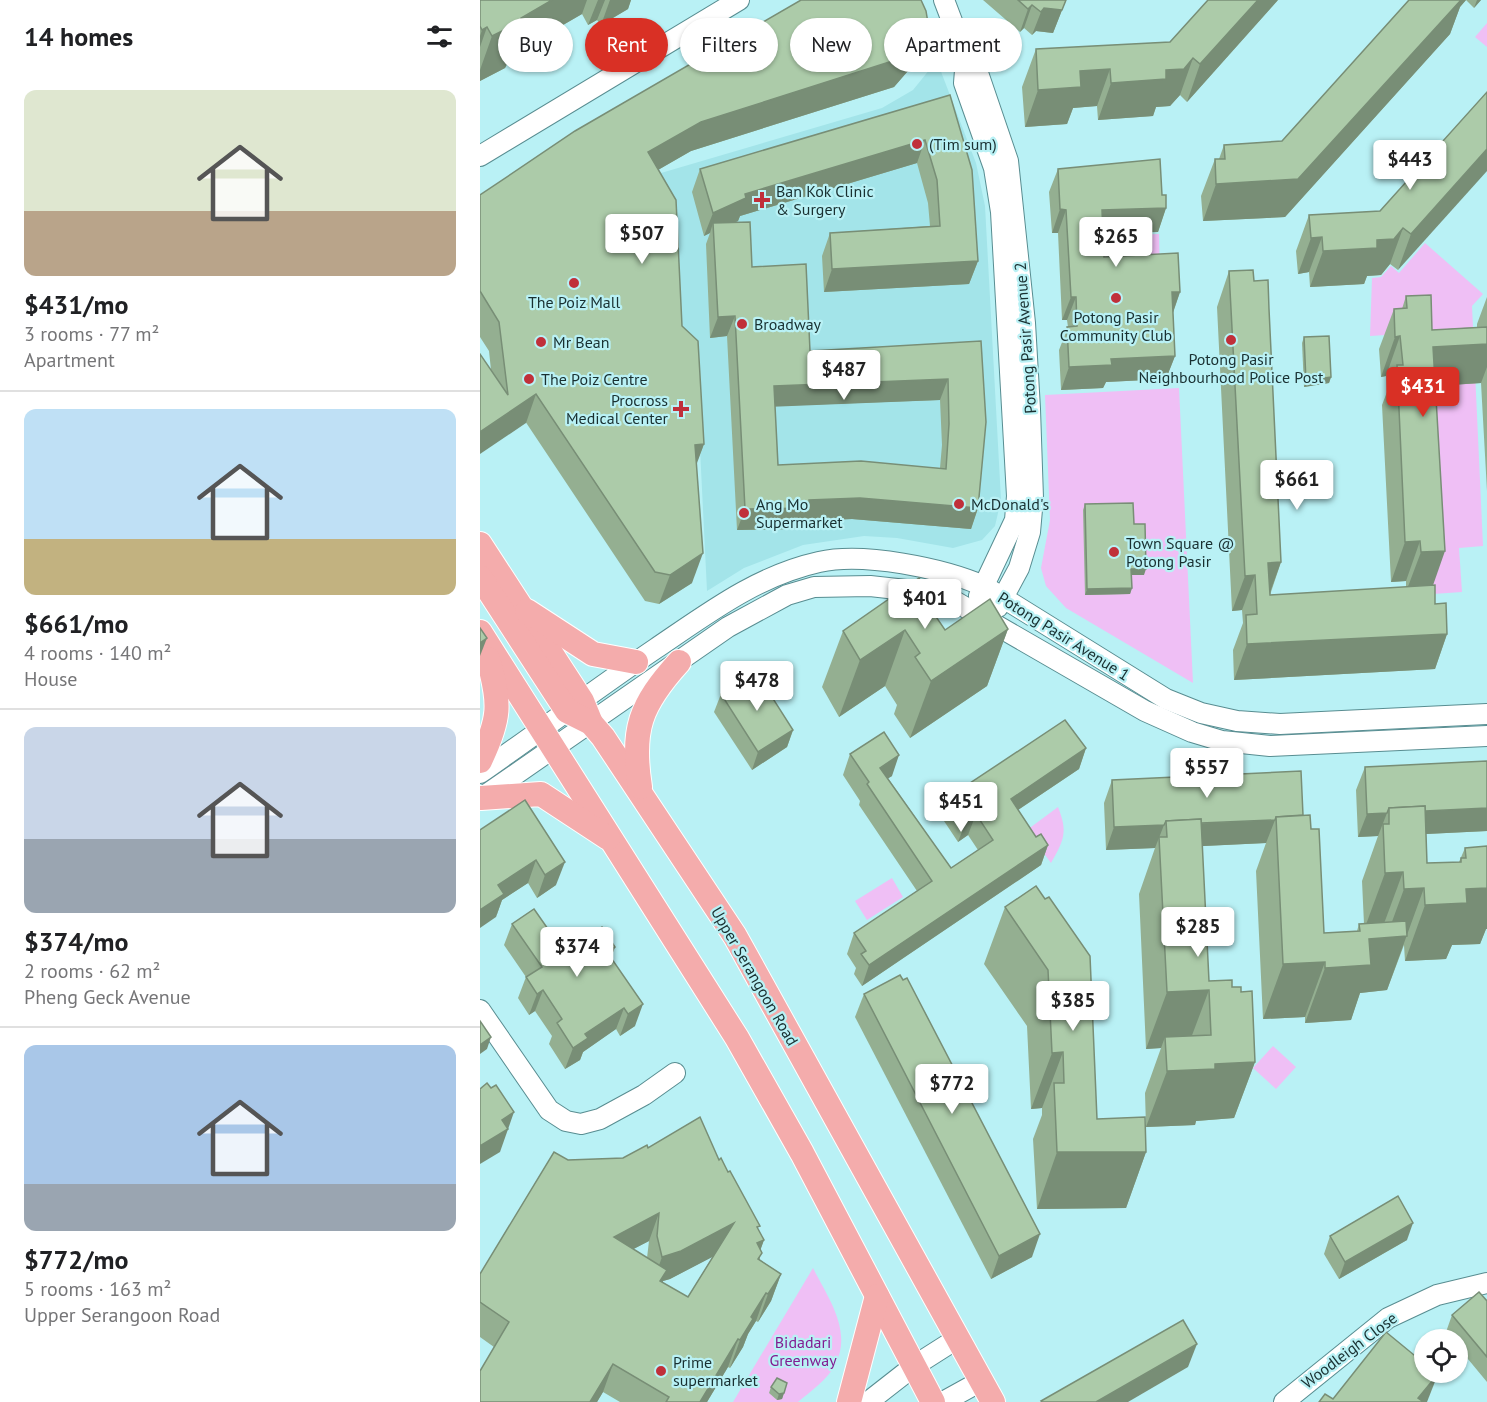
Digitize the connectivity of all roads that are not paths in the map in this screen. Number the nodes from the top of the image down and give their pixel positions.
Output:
1 (739, 0) edge
2 (944, 0) edge
3 (951, 18) edge
4 (965, 72) edge
5 (978, 72) edge
6 (480, 156) edge
7 (480, 544) edge
8 (480, 577) edge
9 (984, 586) junction
10 (1004, 598) junction
11 (517, 605) junction
12 (972, 610) junction
13 (991, 620) junction
14 (481, 633) edge
15 (636, 662) junction
16 (680, 662) junction
17 (580, 712) junction
18 (1487, 714) edge
19 (1487, 736) edge
20 (548, 738) junction
21 (480, 761) edge
22 (480, 773) edge
23 (642, 795) junction
24 (481, 799) edge
25 (612, 841) junction
26 (480, 1010) edge
27 (675, 1073) dead end
28 (1487, 1283) edge
29 (877, 1296) junction
30 (958, 1338) junction
31 (914, 1366) junction
32 (987, 1392) edge
33 (849, 1402) edge
34 (868, 1402) edge
35 (933, 1402) edge
36 (943, 1402) edge
37 (1284, 1402) edge

1 - 6 street
2 - 3 street, Potong Pasir Avenue 2
4 - 9 street, Potong Pasir Avenue 2
5 - 10 street, Potong Pasir Avenue 2
7 - 11 main road
8 - 17 main road, Upper Serangoon Road
9 - 10 street, Potong Pasir Avenue 1
9 - 12 street, Potong Pasir Avenue 2
9 - 15 street, Potong Pasir Avenue 1
10 - 13 street, Potong Pasir Avenue 2
10 - 18 street, Potong Pasir Avenue 1
11 - 15 main road
11 - 17 main road
12 - 13 street, Potong Pasir Avenue 1
12 - 16 street, Potong Pasir Avenue 1
13 - 19 street, Potong Pasir Avenue 1
14 - 20 main road
14 - 21 main road
15 - 17 street, Potong Pasir Avenue 1
16 - 17 street, Potong Pasir Avenue 1
16 - 23 main road
17 - 20 street, Potong Pasir Avenue 1
17 - 20 street, Potong Pasir Avenue 1
17 - 23 main road, Upper Serangoon Road
20 - 22 street
20 - 24 street
20 - 25 main road
23 - 30 main road, Upper Serangoon Road
24 - 25 main road
25 - 29 main road
26 - 27 street
28 - 37 street, Woodleigh Close
29 - 31 main road
29 - 33 main road
30 - 31 street
30 - 32 main road, Upper Serangoon Road
31 - 34 street
31 - 35 main road
32 - 36 street

